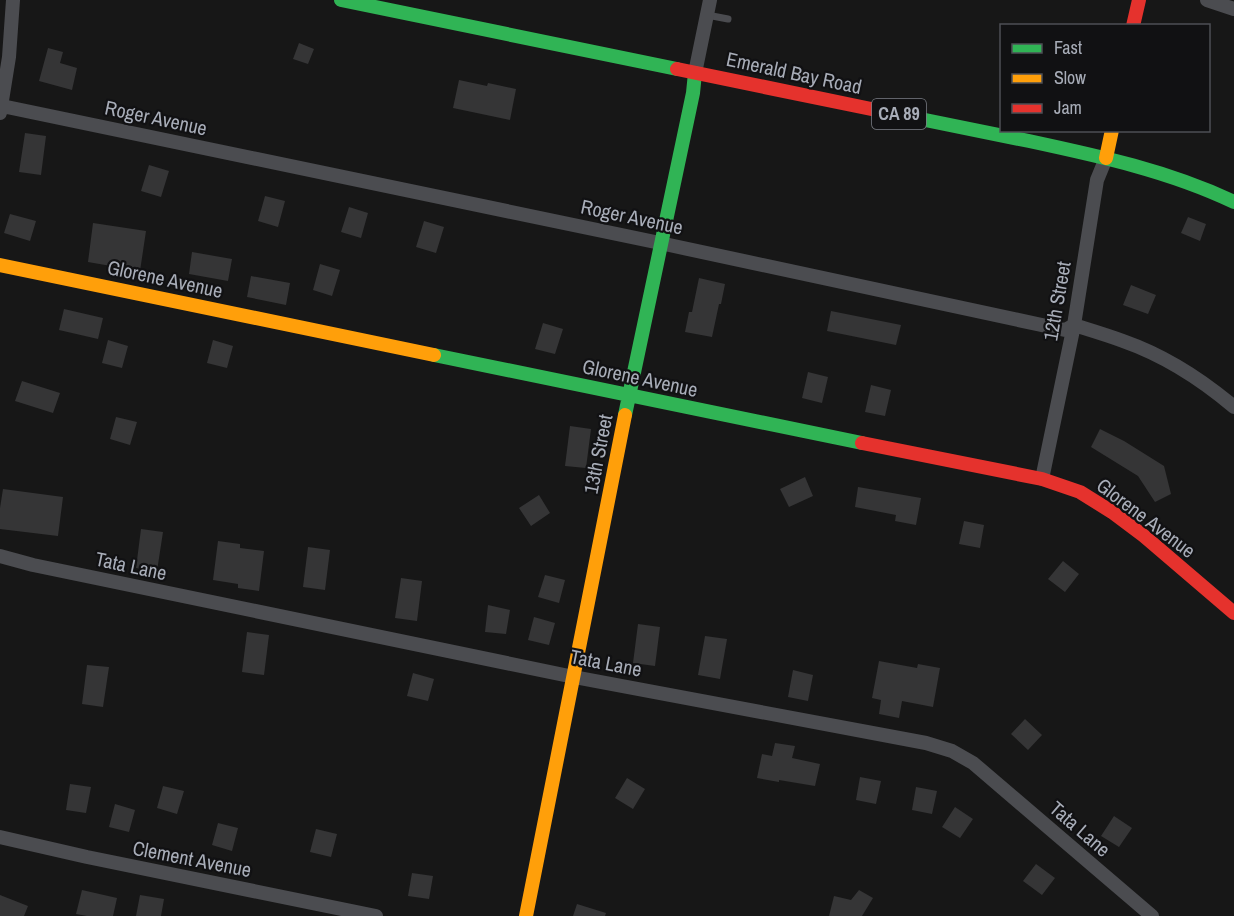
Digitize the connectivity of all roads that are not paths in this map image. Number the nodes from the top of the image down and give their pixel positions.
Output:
1 (13, 0) edge
2 (341, 0) edge
3 (710, 0) edge
4 (1139, 0) edge
5 (1207, 0) edge
6 (1234, 9) edge
7 (707, 15) junction
8 (728, 20) dead end
9 (1133, 24) edge
10 (695, 73) junction
11 (1, 110) edge
12 (1112, 132) edge
13 (1106, 158) junction
14 (1234, 202) edge
15 (660, 243) junction
16 (0, 265) edge
17 (1074, 325) junction
18 (629, 396) junction
19 (1234, 407) edge
20 (1042, 479) junction
21 (0, 556) edge
22 (1234, 613) edge
23 (574, 677) junction
24 (0, 837) edge
25 (376, 916) edge
26 (526, 916) edge
27 (1152, 916) edge

1 - 11 street
2 - 10 street, Emerald Bay Road / CA 89
3 - 7 street, 13th Street
4 - 9 street
5 - 6 street
7 - 8 lane
7 - 10 street, 13th Street
10 - 13 street, Emerald Bay Road / CA 89
10 - 15 street, 13th Street
11 - 15 street, Roger Avenue
12 - 13 street, 12th Street
13 - 14 street, Emerald Bay Road / CA 89
13 - 17 street, 12th Street
15 - 17 street, Roger Avenue
15 - 18 street, 13th Street
16 - 18 street, Glorene Avenue
17 - 19 street, Roger Avenue
17 - 20 street, 12th Street
18 - 20 street, Glorene Avenue
18 - 23 street, 13th Street
20 - 22 street, Glorene Avenue
21 - 23 street, Tata Lane
23 - 26 street, 13th Street
23 - 27 street, Tata Lane
24 - 25 street, Clement Avenue

